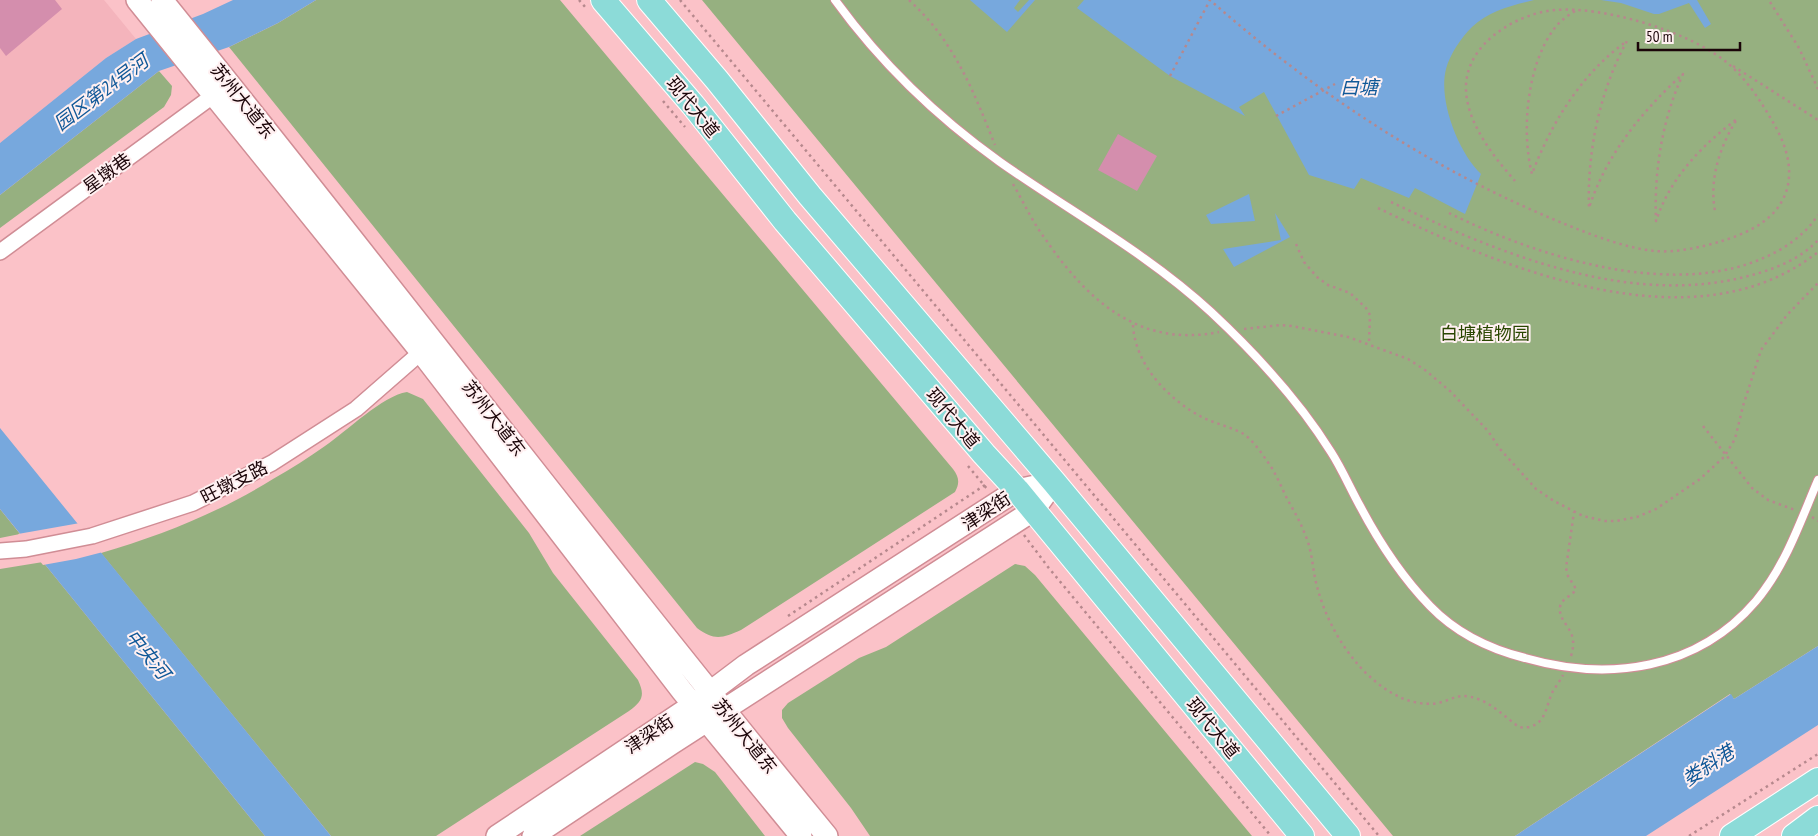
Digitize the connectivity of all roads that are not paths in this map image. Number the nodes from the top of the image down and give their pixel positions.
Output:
1 (137, 0) edge
2 (162, 0) edge
3 (649, 0) edge
4 (835, 0) edge
5 (597, 8) edge
6 (169, 24) junction
7 (198, 60) junction
8 (214, 95) junction
9 (0, 252) edge
10 (427, 346) junction
11 (1818, 480) edge
12 (1054, 482) junction
13 (1008, 497) junction
14 (1024, 516) junction
15 (0, 551) edge
16 (701, 699) junction
17 (715, 716) junction
18 (1818, 780) edge
19 (1818, 818) edge
20 (497, 836) edge
21 (533, 836) edge
22 (801, 836) edge
23 (827, 836) edge
24 (1302, 836) edge
25 (1348, 836) edge
26 (1732, 836) edge
27 (1794, 836) edge

1 - 6 main road, 苏州大道东
2 - 6 main road, 苏州大道东
3 - 12 main road, 现代大道
4 - 11 lane
5 - 13 main road, 现代大道
6 - 7 main road, 苏州大道东
7 - 8 main road, 苏州大道东
7 - 10 main road, 苏州大道东
8 - 9 street, 星墩巷
8 - 10 main road, 苏州大道东
10 - 15 street, 旺墩支路
10 - 16 main road, 苏州大道东
12 - 13 main road, 津梁街
12 - 14 main road, 津梁街
12 - 25 main road, 现代大道
13 - 14 main road, 现代大道
13 - 16 main road, 津梁街
14 - 17 main road, 津梁街
14 - 24 main road, 现代大道
16 - 17 main road, 苏州大道东
16 - 20 main road, 津梁街
17 - 21 main road, 津梁街
17 - 22 main road, 苏州大道东
17 - 23 main road, 苏州大道东
18 - 26 main road
19 - 27 main road

